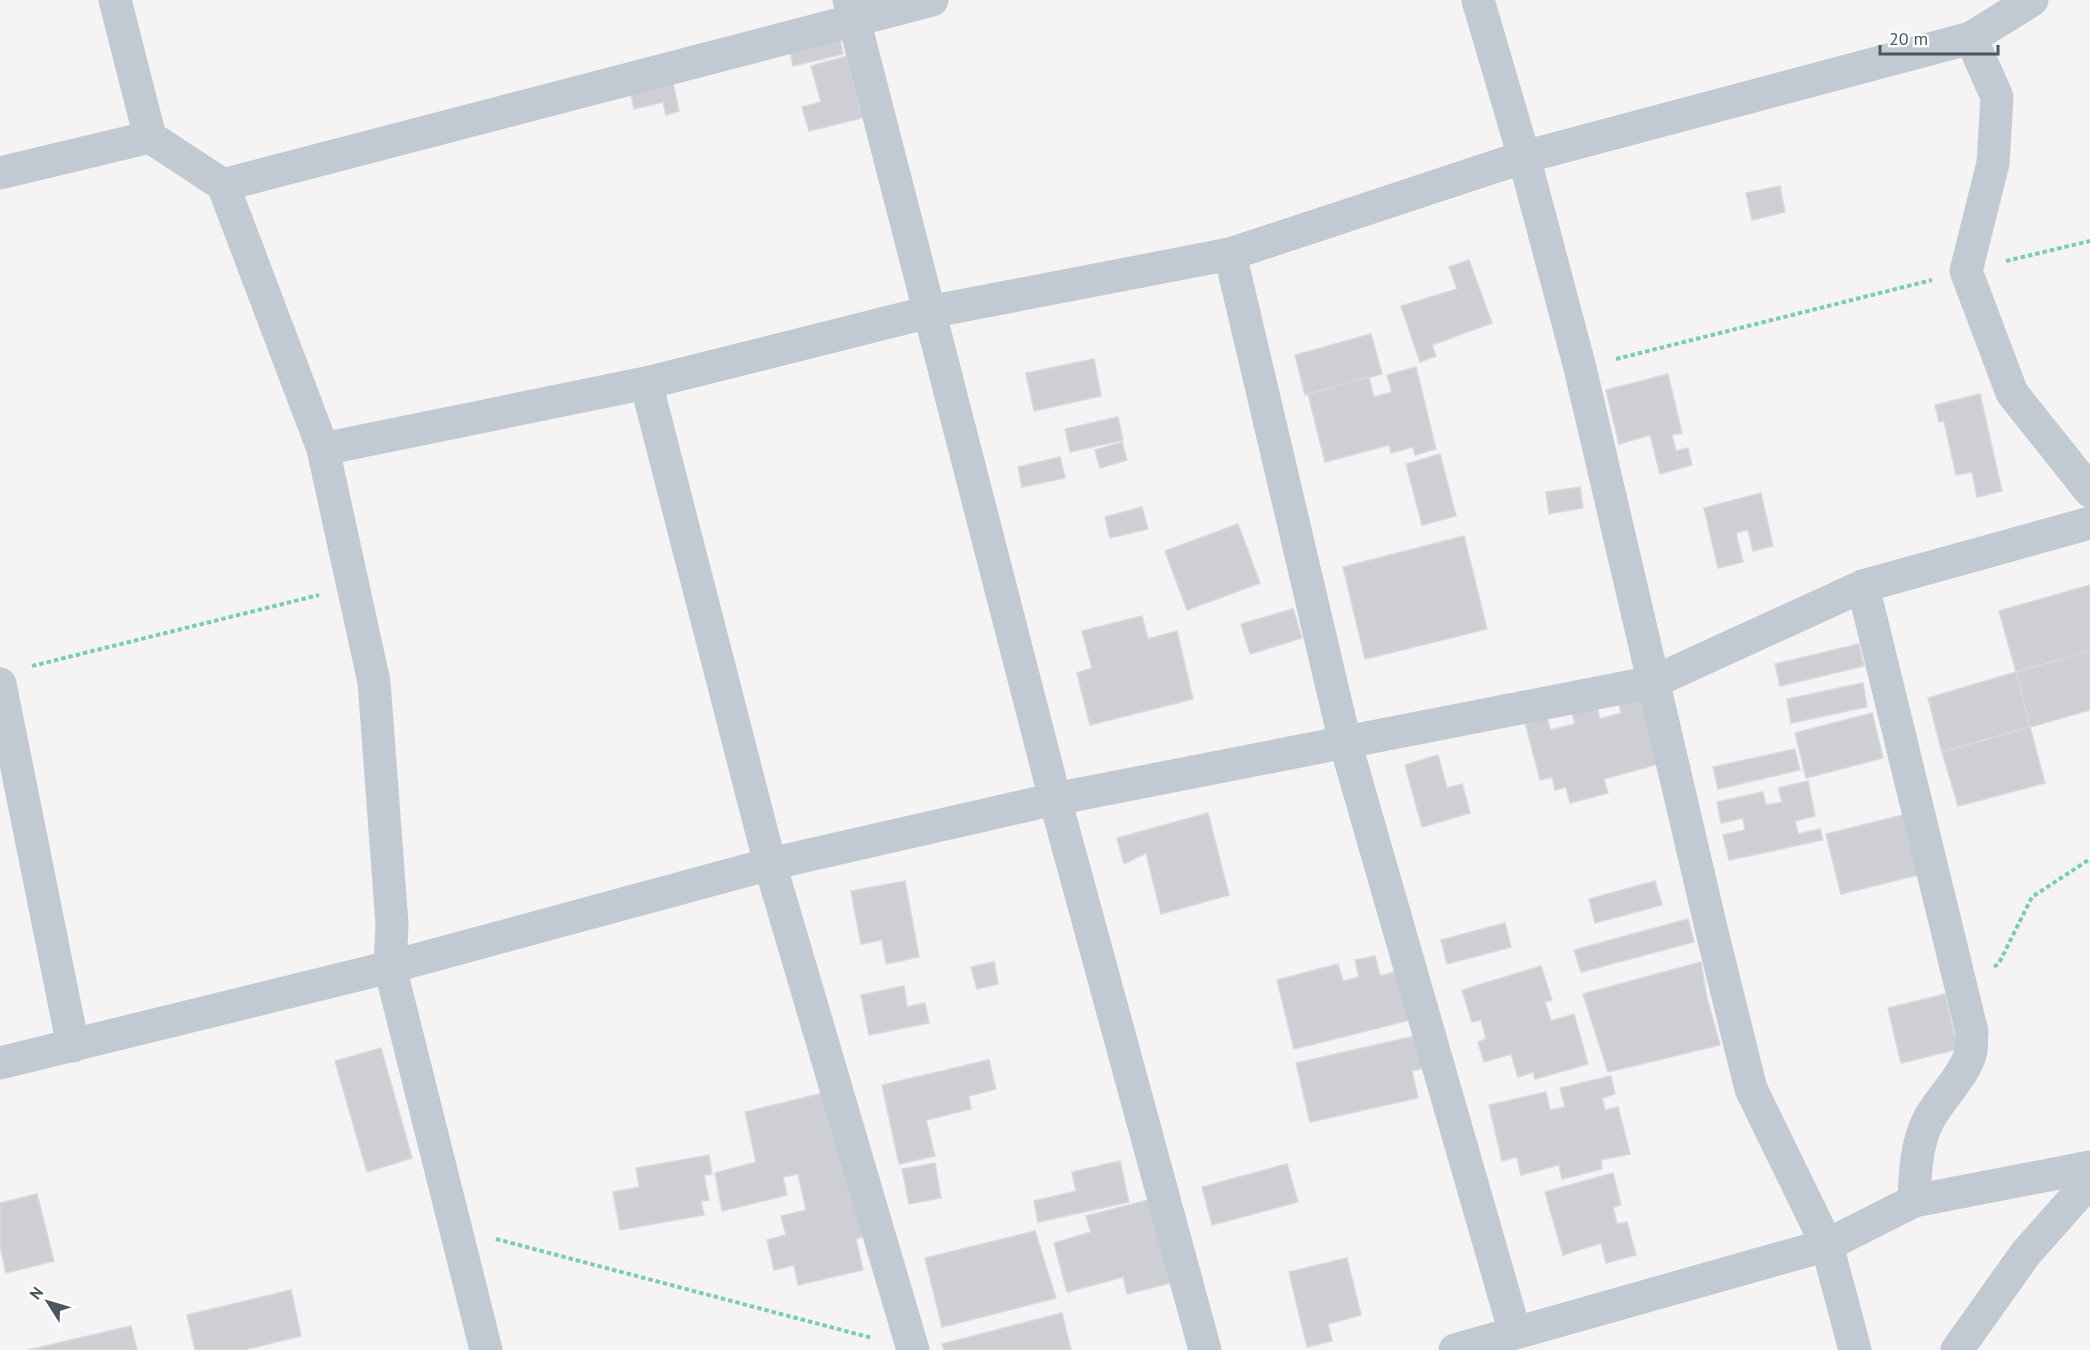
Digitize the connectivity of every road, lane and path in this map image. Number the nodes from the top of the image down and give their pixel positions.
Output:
1 (115, 0) edge
2 (932, 0) edge
3 (1478, 0) edge
4 (2032, 0) edge
5 (852, 10) edge
6 (1971, 38) junction
7 (150, 136) junction
8 (1524, 157) junction
9 (0, 173) edge
10 (223, 185) junction
11 (2090, 241) edge
12 (1230, 254) junction
13 (1966, 272) junction
14 (929, 312) junction
15 (1580, 368) junction
16 (646, 383) junction
17 (323, 449) junction
18 (2090, 491) edge
19 (2090, 524) edge
20 (354, 586) junction
21 (1863, 586) junction
22 (11, 676) edge
23 (1653, 682) junction
24 (1346, 742) junction
25 (1055, 799) junction
26 (2090, 859) edge
27 (770, 864) junction
28 (390, 967) junction
29 (1963, 992) junction
30 (73, 1046) junction
31 (0, 1063) edge
32 (2090, 1167) edge
33 (2090, 1181) edge
34 (1914, 1201) junction
35 (456, 1228) junction
36 (1827, 1245) junction
37 (1515, 1333) junction
38 (913, 1349) edge
39 (486, 1350) edge
40 (1205, 1350) edge
41 (1455, 1350) edge
42 (1855, 1350) edge
43 (1957, 1350) edge

1 - 7 street
2 - 5 street
3 - 8 street
4 - 6 street
5 - 10 street
5 - 14 street
6 - 8 street
6 - 13 street
7 - 9 street
7 - 10 street
8 - 12 street
8 - 15 street
10 - 17 street
11 - 13 path
12 - 14 street
12 - 24 street
13 - 15 path
13 - 18 street
14 - 16 street
14 - 25 street
15 - 23 street
16 - 17 street
16 - 27 street
17 - 20 street
19 - 21 street
20 - 22 path
20 - 28 street
21 - 23 street
21 - 29 street
22 - 30 street
23 - 24 street
23 - 36 street
24 - 25 street
24 - 37 street
25 - 27 street
25 - 40 street
26 - 29 path
27 - 28 street
27 - 38 street
28 - 30 street
28 - 35 street
29 - 34 street
30 - 31 street
32 - 34 street
33 - 43 street
34 - 36 street
35 - 38 path
35 - 39 street
36 - 37 street
36 - 42 street
37 - 41 street

